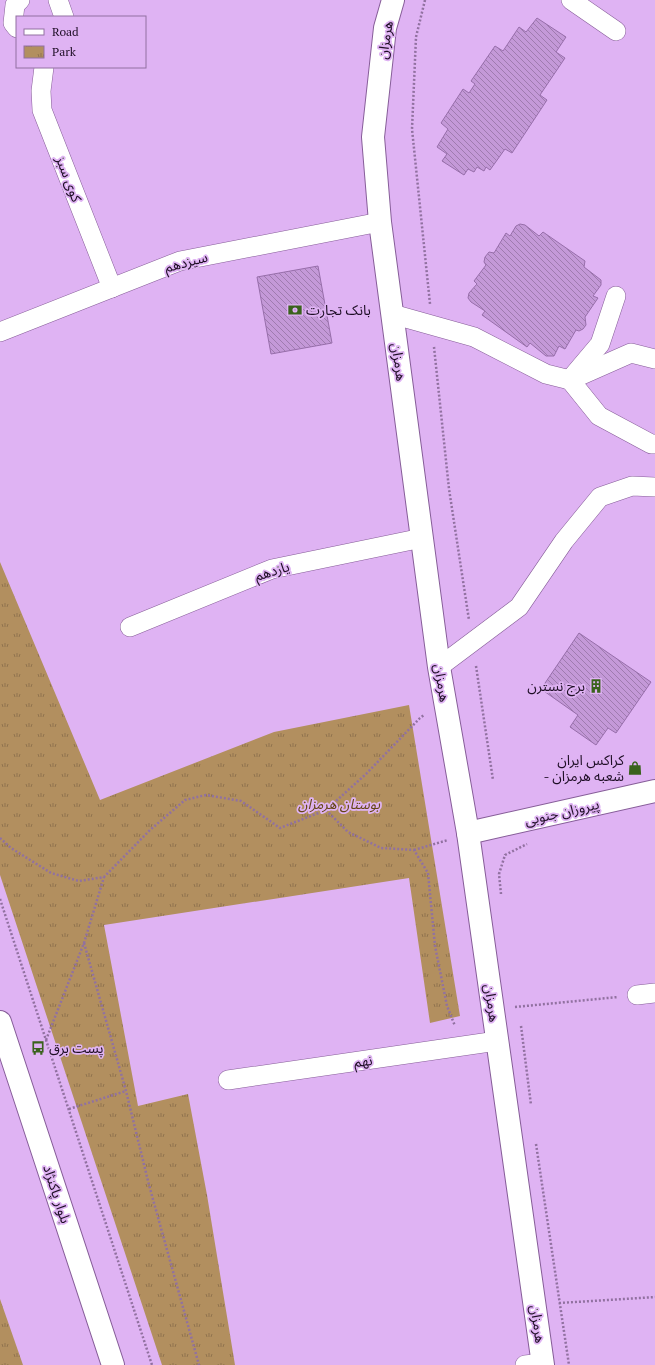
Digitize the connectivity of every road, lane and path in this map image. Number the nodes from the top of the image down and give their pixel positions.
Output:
1 (8, 0) edge
2 (20, 0) edge
3 (58, 0) edge
4 (393, 0) edge
5 (426, 0) edge
6 (571, 0) edge
7 (0, 3) edge
8 (64, 16) edge
9 (16, 27) edge
10 (616, 31) dead end
11 (44, 68) edge
12 (380, 222) junction
13 (112, 288) junction
14 (616, 296) dead end
15 (430, 309) dead end
16 (392, 314) junction
17 (0, 332) edge
18 (433, 340) dead end
19 (655, 359) edge
20 (570, 380) junction
21 (655, 444) edge
22 (655, 487) edge
23 (422, 538) junction
24 (469, 623) dead end
25 (130, 627) dead end
26 (475, 662) dead end
27 (439, 667) junction
28 (445, 701) junction
29 (494, 780) dead end
30 (655, 790) edge
31 (326, 810) junction
32 (468, 834) junction
33 (0, 838) edge
34 (414, 850) junction
35 (506, 855) dead end
36 (104, 877) junction
37 (502, 897) dead end
38 (0, 899) edge
39 (84, 943) junction
40 (646, 994) edge
41 (493, 1009) junction
42 (0, 1022) edge
43 (521, 1026) dead end
44 (46, 1041) junction
45 (498, 1041) junction
46 (463, 1046) junction
47 (228, 1080) dead end
48 (126, 1091) junction
49 (68, 1109) junction
50 (532, 1111) dead end
51 (536, 1142) dead end
52 (655, 1297) edge
53 (535, 1304) junction
54 (537, 1364) edge
55 (113, 1365) edge
56 (152, 1365) edge
57 (199, 1365) edge
58 (569, 1365) edge

1 - 7 street
2 - 9 street
3 - 8 street
4 - 12 street, هرمزان
5 - 15 path
6 - 10 street
11 - 13 street, کوی سبز
12 - 13 street, سیزدهم
12 - 16 street, هرمزان
13 - 17 street, سیزدهم
14 - 20 street
16 - 20 street
16 - 23 street, هرمزان
18 - 24 path
19 - 20 street
20 - 21 street
22 - 27 street
23 - 25 street, یازدهم
23 - 27 street, هرمزان
26 - 29 path
27 - 28 street, هرمزان
28 - 31 path
28 - 32 street, هرمزان
30 - 32 street, پیروزان جنوبی
31 - 34 path
31 - 36 path
32 - 34 path
32 - 41 street, هرمزان
33 - 36 path
34 - 46 path
35 - 37 path
36 - 39 path
38 - 44 path
39 - 44 path
39 - 48 path
40 - 41 path
41 - 45 street, هرمزان
42 - 55 street, بلوار پاکنژاد
43 - 50 path, هرمزان
44 - 49 path
45 - 46 street, نهم
45 - 53 street, هرمزان
46 - 47 street, نهم
48 - 49 path
48 - 57 path
49 - 56 path
51 - 58 path, هرمزان
52 - 53 path
53 - 54 street, هرمزان

